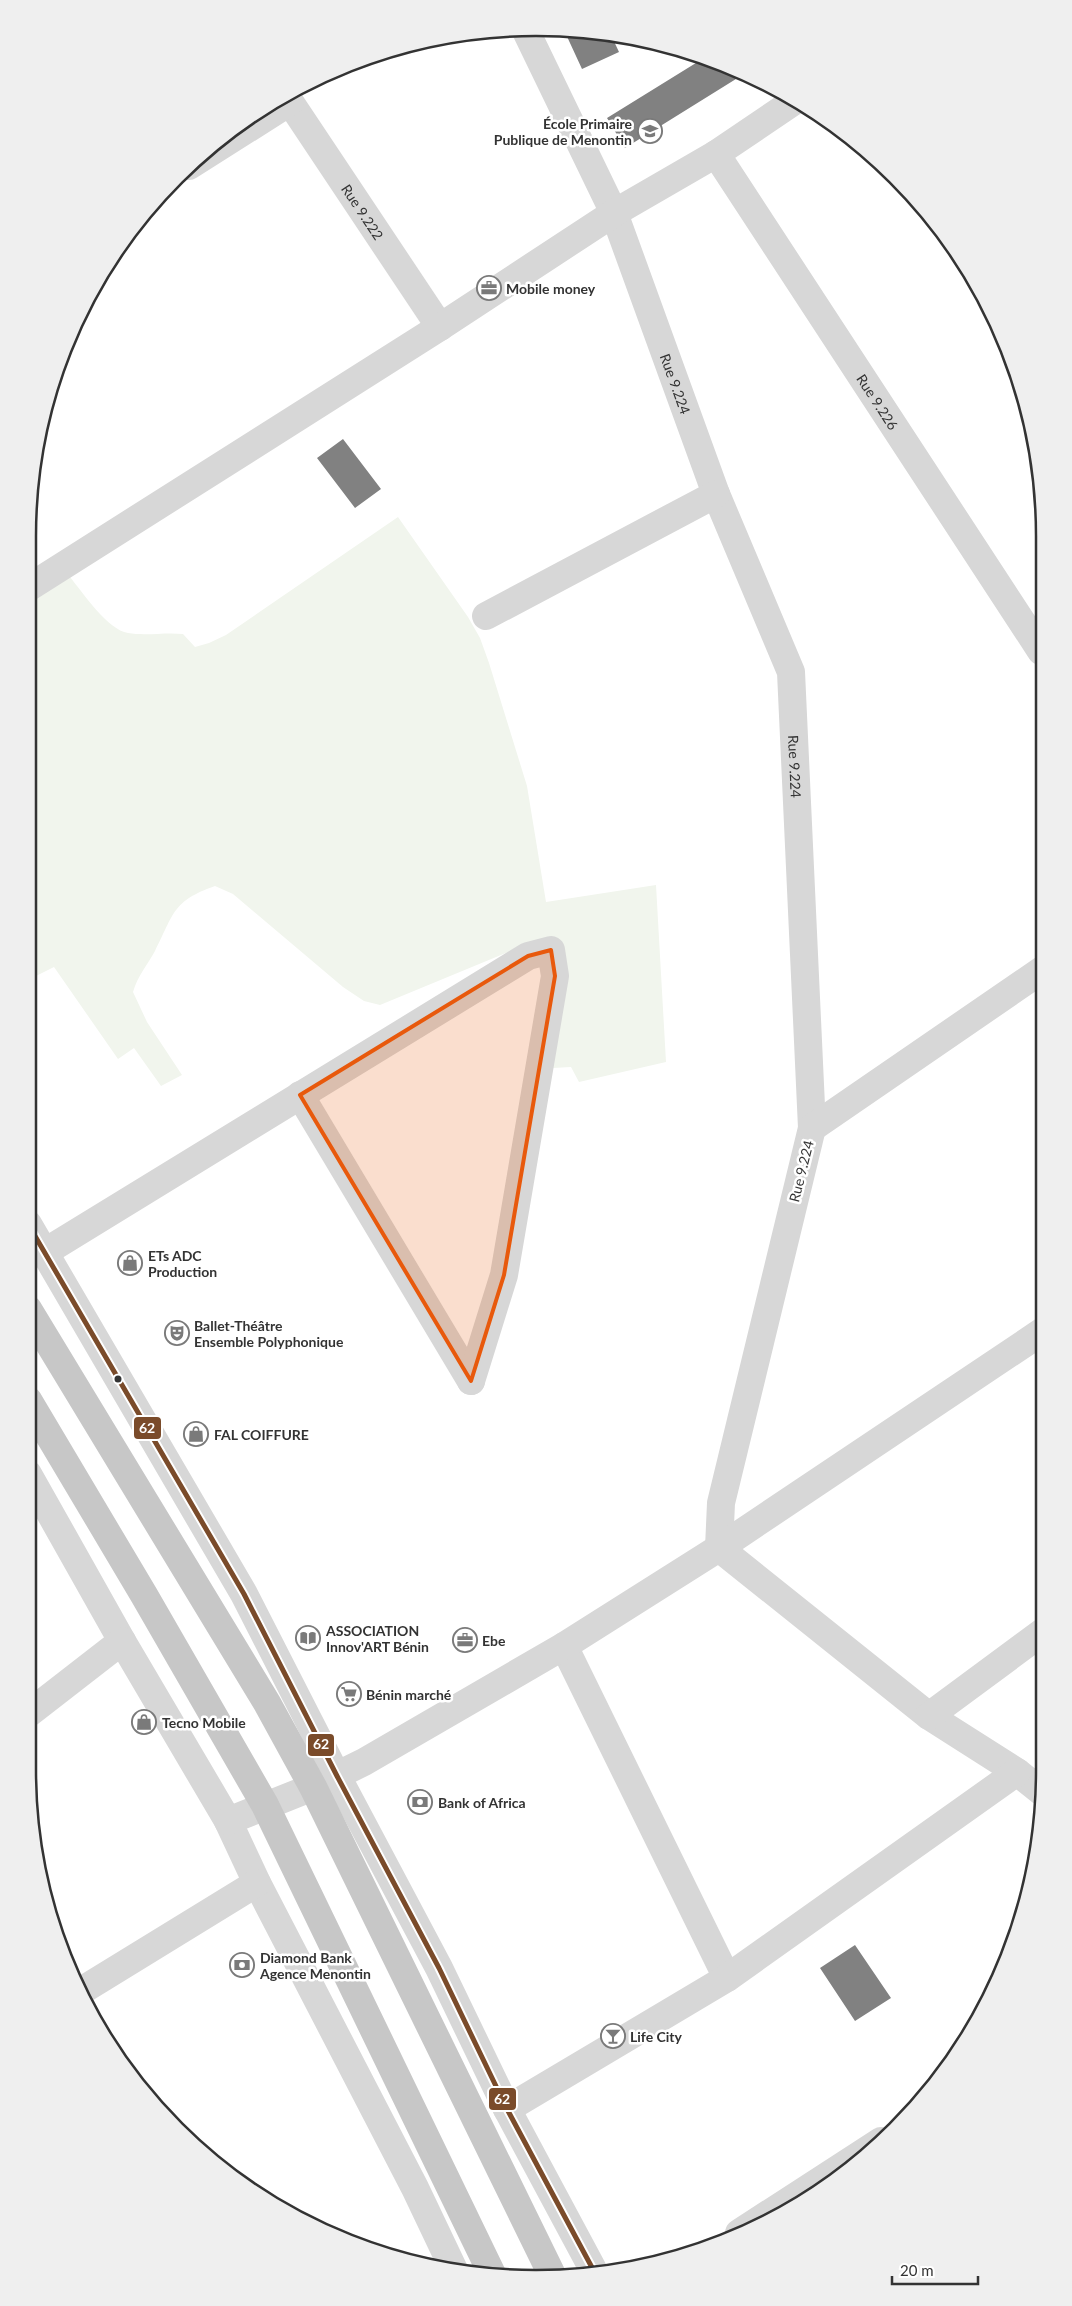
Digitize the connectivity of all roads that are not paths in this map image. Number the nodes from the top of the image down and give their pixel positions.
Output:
1 (530, 36) edge
2 (289, 101) edge
3 (789, 105) edge
4 (716, 154) junction
5 (614, 213) junction
6 (440, 326) junction
7 (716, 494) junction
8 (36, 583) edge
9 (486, 616) dead end
10 (1036, 643) edge
11 (1036, 974) edge
12 (300, 1095) junction
13 (812, 1128) junction
14 (36, 1236) edge
15 (46, 1252) junction
16 (36, 1322) edge
17 (1036, 1336) edge
18 (36, 1413) edge
19 (36, 1488) edge
20 (719, 1548) junction
21 (1036, 1637) edge
22 (122, 1642) junction
23 (564, 1646) junction
24 (36, 1708) edge
25 (930, 1716) junction
26 (1017, 1772) junction
27 (325, 1782) junction
28 (1035, 1787) edge
29 (265, 1805) junction
30 (228, 1821) junction
31 (257, 1883) junction
32 (727, 1978) junction
33 (86, 1988) edge
34 (508, 2109) junction
35 (450, 2262) edge
36 (591, 2266) edge
37 (489, 2267) edge
38 (549, 2270) edge

1 - 5 street, Rue 9.224
2 - 6 street, Rue 9.222
3 - 4 street
4 - 5 street
4 - 10 street, Rue 9.226
5 - 6 street
5 - 7 street, Rue 9.224
6 - 8 street
7 - 9 street
7 - 13 street, Rue 9.224
11 - 13 street
12 - 12 street
12 - 15 street
13 - 20 street, Rue 9.224
14 - 15 street
15 - 27 street
16 - 27 highway
17 - 20 street
18 - 29 highway
19 - 22 street
20 - 23 street
20 - 25 street
21 - 25 street
22 - 24 street
22 - 30 street
23 - 27 street
23 - 32 street
25 - 26 street
26 - 28 street
26 - 32 street
27 - 29 street
27 - 34 street
27 - 38 highway
29 - 30 street
29 - 37 highway
30 - 31 street
31 - 33 street
31 - 35 street
32 - 34 street
34 - 36 street

